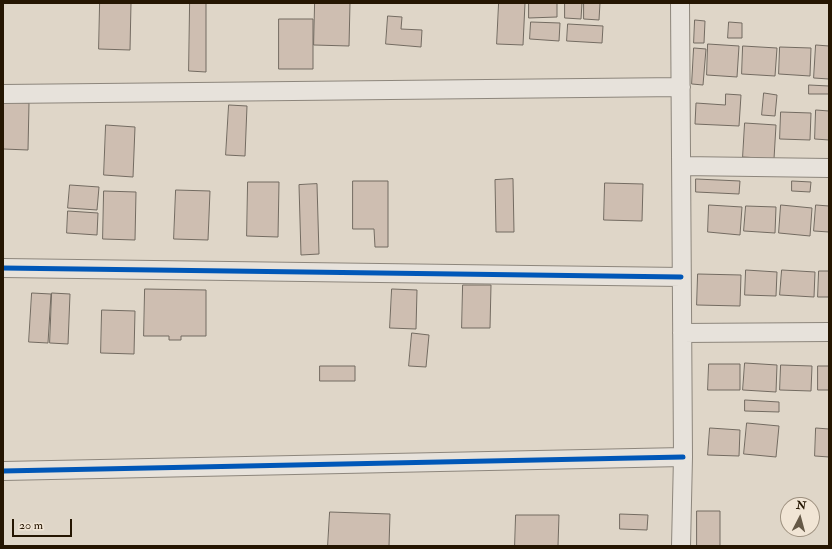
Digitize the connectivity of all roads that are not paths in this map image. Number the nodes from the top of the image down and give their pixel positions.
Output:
1 (680, 3) edge
2 (681, 87) junction
3 (3, 94) edge
4 (682, 166) junction
5 (829, 168) edge
6 (3, 268) edge
7 (681, 277) junction
8 (829, 332) edge
9 (682, 333) junction
10 (682, 458) junction
11 (3, 471) edge
12 (681, 546) edge

1 - 2 street
2 - 3 street
2 - 4 street
4 - 5 street
4 - 7 street
6 - 7 street
7 - 9 street
8 - 9 street
9 - 10 street
10 - 11 street
10 - 12 street

